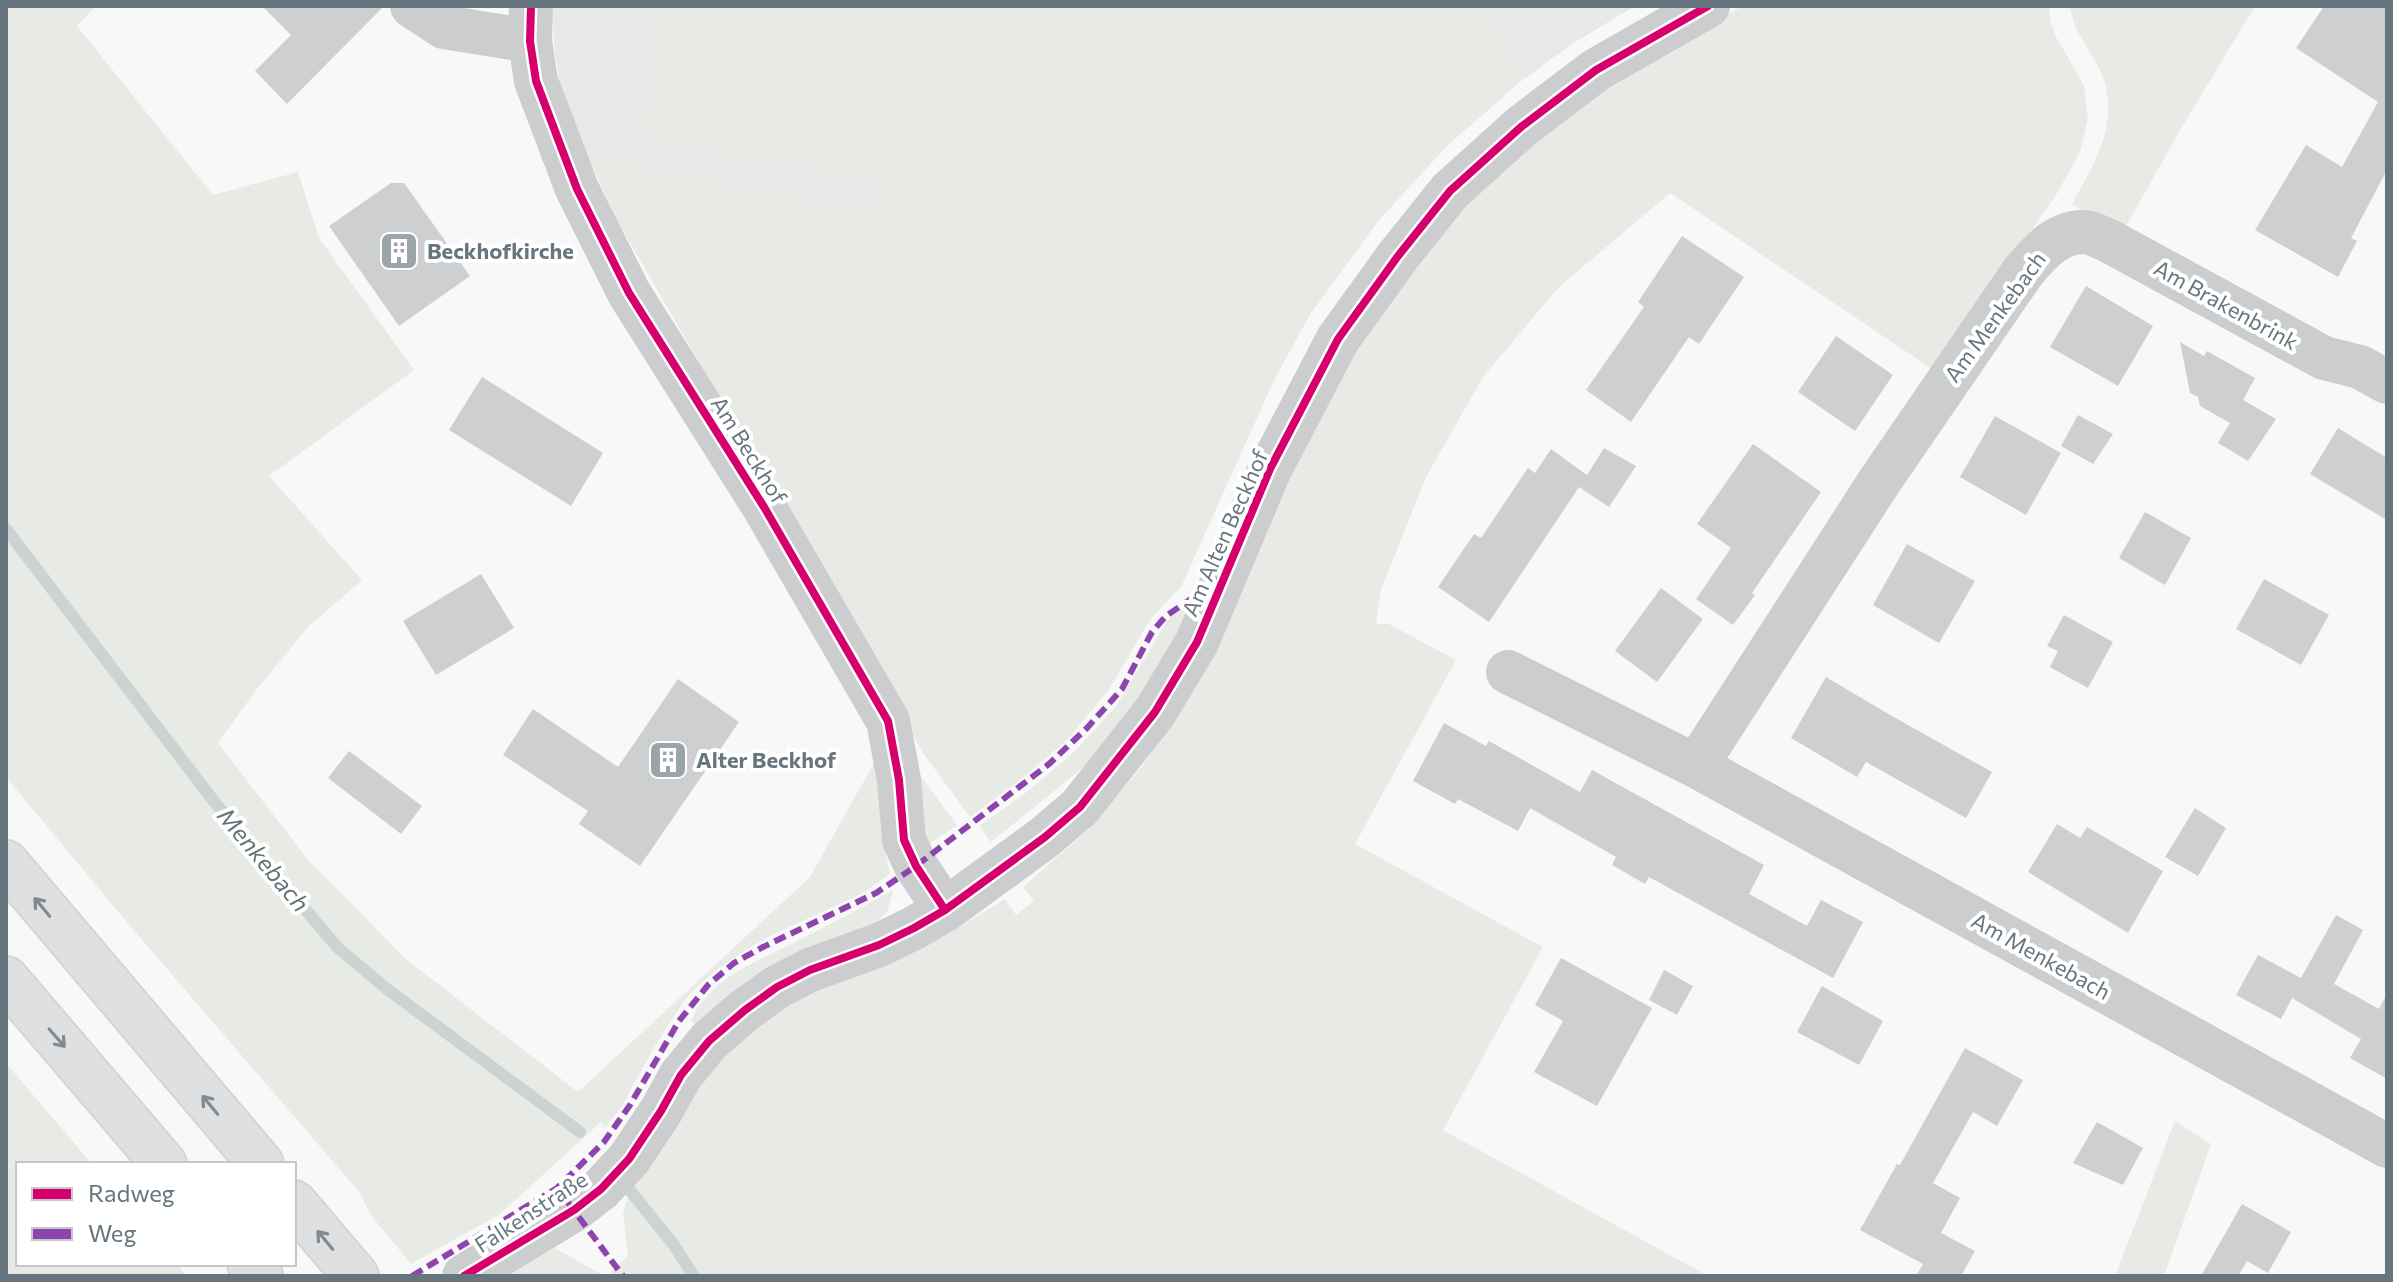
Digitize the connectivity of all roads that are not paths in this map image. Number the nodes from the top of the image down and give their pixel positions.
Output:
1 (412, 6) edge
2 (1708, 6) edge
3 (531, 23) edge
4 (2065, 235) joint
5 (2387, 382) edge
6 (1508, 672) dead end
7 (1696, 766) junction
8 (6, 863) edge
9 (945, 910) junction
10 (810, 970) joint
11 (6, 979) edge
12 (2387, 1146) edge
13 (162, 1162) edge
14 (259, 1162) edge
15 (296, 1205) edge
16 (356, 1276) edge
17 (464, 1276) edge

1 - 3 street, Am Beckhof
2 - 9 street, Am Alten Beckhof
3 - 9 street, Am Beckhof
4 - 5 street, Am Brakenbrink
4 - 7 street, Am Menkebach
6 - 7 street, Am Menkebach
7 - 12 street, Am Menkebach
14 -> 8 highway
9 - 10 street, Am Alten Beckhof
10 - 17 street, Falkenstraße
11 -> 13 highway
16 -> 15 highway

